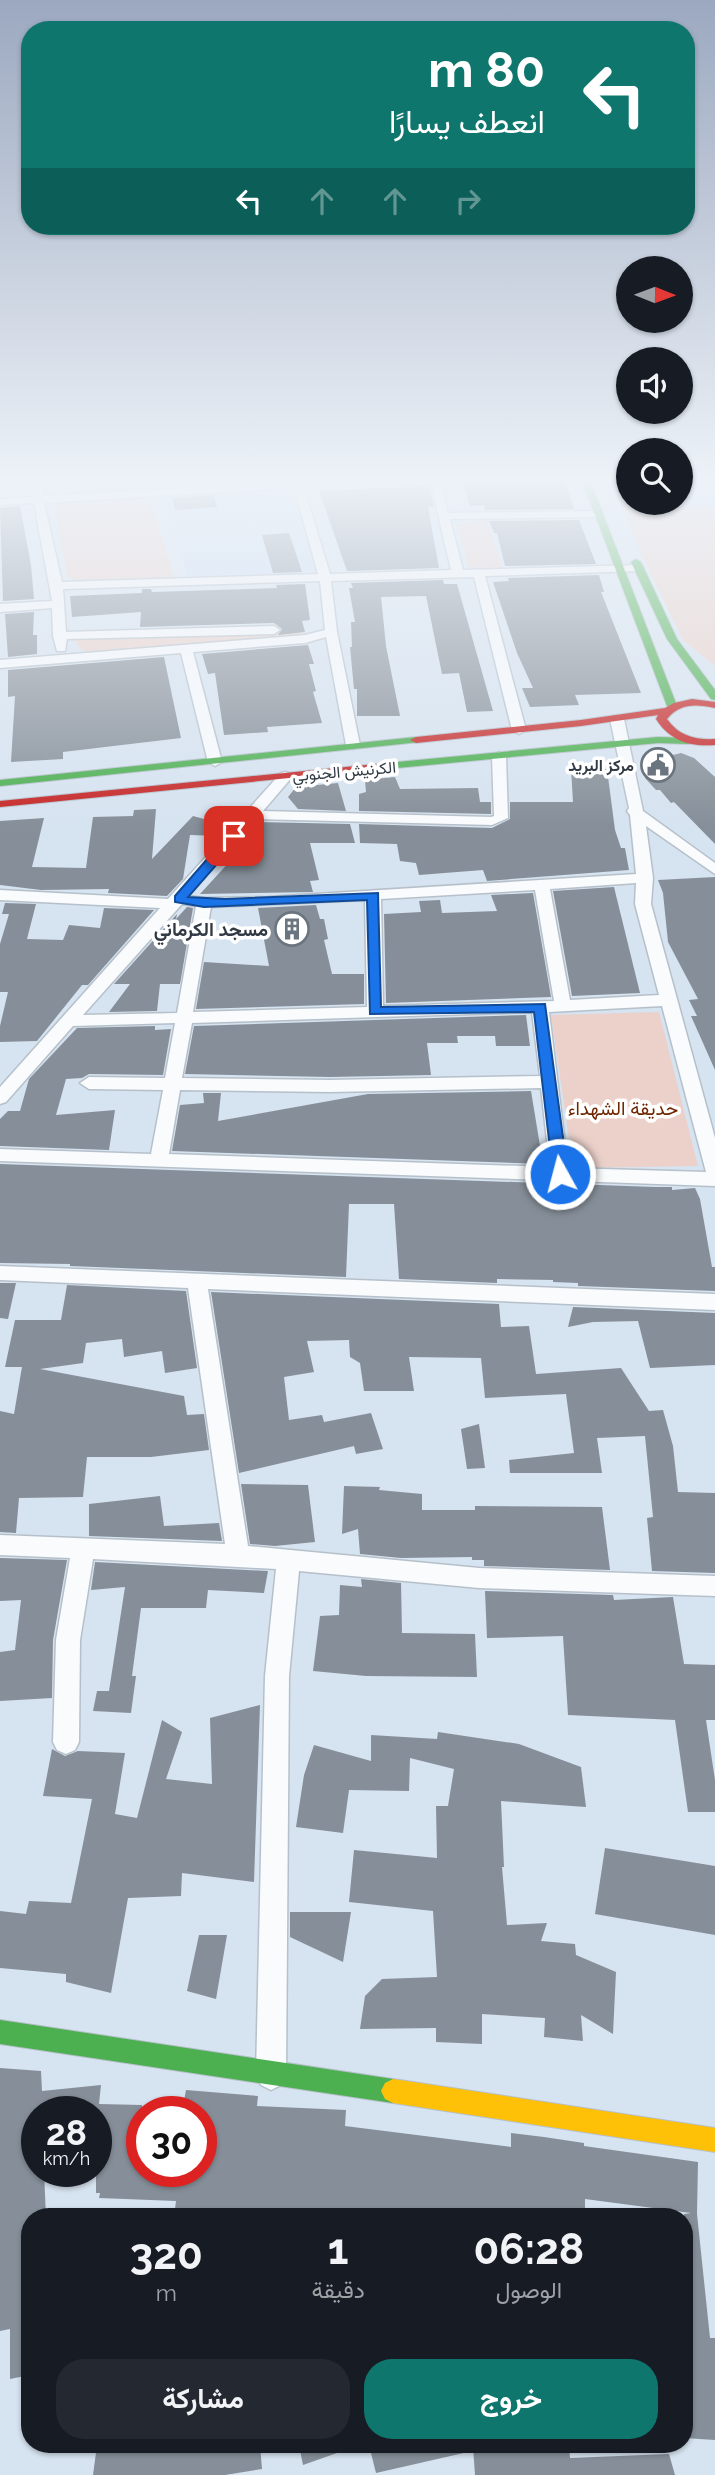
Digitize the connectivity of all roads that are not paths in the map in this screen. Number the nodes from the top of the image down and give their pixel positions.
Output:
1 (58, 596) edge
2 (327, 596) edge
3 (484, 596) edge
4 (637, 596) edge
5 (646, 596) edge
6 (58, 604) junction
7 (0, 608) edge
8 (331, 632) junction
9 (59, 636) junction
10 (186, 649) junction
11 (63, 659) junction
12 (0, 664) edge
13 (715, 697) edge
14 (715, 705) edge
15 (668, 709) junction
16 (617, 719) junction
17 (519, 730) junction
18 (688, 741) junction
19 (715, 743) edge
20 (624, 744) junction
21 (353, 745) junction
22 (499, 756) junction
23 (215, 762) junction
24 (286, 776) junction
25 (0, 783) edge
26 (0, 804) edge
27 (634, 811) junction
28 (253, 815) junction
29 (715, 870) edge
30 (645, 878) junction
31 (542, 885) junction
32 (0, 895) edge
33 (373, 895) junction
34 (176, 901) junction
35 (204, 903) junction
36 (670, 1000) junction
37 (563, 1006) junction
38 (540, 1007) junction
39 (374, 1011) junction
40 (185, 1016) junction
41 (70, 1021) junction
42 (548, 1082) junction
43 (89, 1083) dead end
44 (172, 1085) junction
45 (0, 1098) edge
46 (0, 1155) edge
47 (159, 1161) junction
48 (715, 1172) edge
49 (560, 1174) junction
50 (715, 1179) edge
51 (0, 1273) edge
52 (197, 1281) junction
53 (715, 1301) edge
54 (0, 1545) edge
55 (83, 1548) junction
56 (238, 1555) junction
57 (289, 1559) junction
58 (715, 1586) edge
59 (66, 1742) dead end
60 (0, 2032) edge
61 (271, 2075) junction
62 (715, 2140) edge

1 - 6 street
2 - 8 street
3 - 17 street
4 - 15 main road
5 - 13 main road
6 - 7 street
6 - 9 street
8 - 9 street
8 - 10 street
8 - 21 street
9 - 11 street
10 - 11 street
10 - 23 street
11 - 12 street
14 - 15 main road, الكرنيش الجنوبي
15 - 16 main road, الكرنيش الجنوبي
15 - 18 main road
16 - 17 main road, الكرنيش الجنوبي
16 - 20 street
17 - 21 main road, الكرنيش الجنوبي
18 - 19 main road, الكرنيش الجنوبي
18 - 20 main road, الكرنيش الجنوبي
20 - 22 main road, الكرنيش الجنوبي
20 - 27 street
21 - 23 main road, الكرنيش الجنوبي
22 - 24 main road, الكرنيش الجنوبي
22 - 28 street
23 - 25 main road, الكرنيش الجنوبي
24 - 26 main road, الكرنيش الجنوبي
24 - 28 street
27 - 29 street
27 - 30 street
28 - 34 street
30 - 31 street
30 - 36 street
31 - 33 street
31 - 37 street
32 - 34 street
33 - 35 street
33 - 39 street
34 - 35 street
34 - 41 street
35 - 40 street
36 - 37 street
36 - 48 street
37 - 38 street
38 - 39 street
38 - 42 street
39 - 40 street
40 - 41 street
40 - 44 street
41 - 45 street
42 - 44 street
42 - 49 street
43 - 44 street
44 - 47 street
46 - 47 street
47 - 49 street
49 - 50 street
51 - 52 street
52 - 53 street
52 - 56 street
54 - 55 street
55 - 56 street
55 - 59 street
56 - 57 street
57 - 58 street
57 - 61 street
60 - 61 main road
61 - 62 main road

